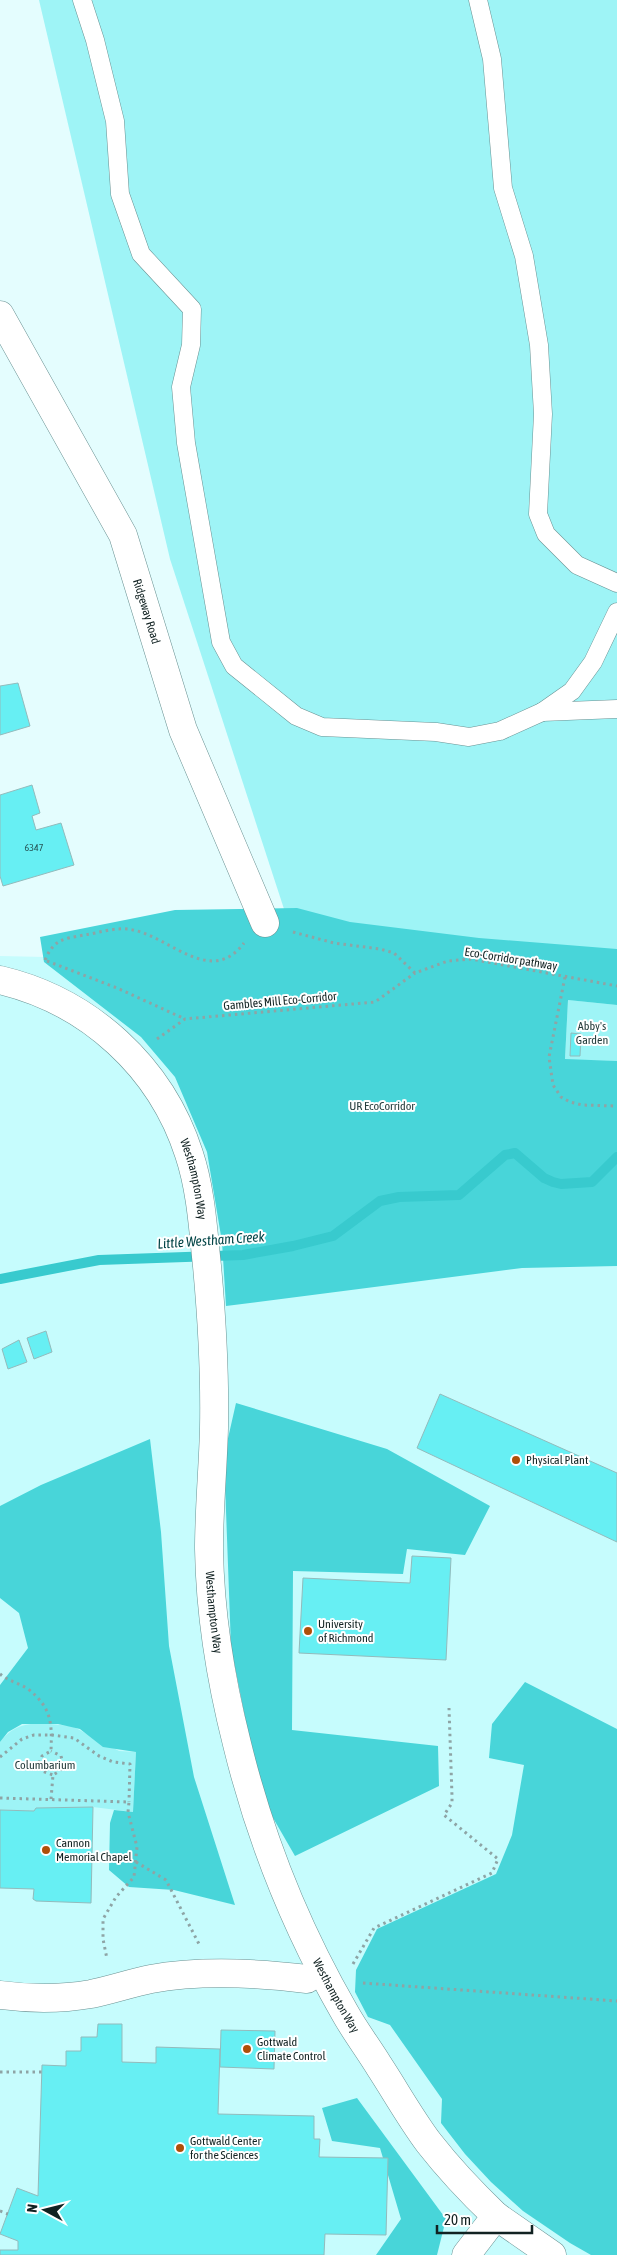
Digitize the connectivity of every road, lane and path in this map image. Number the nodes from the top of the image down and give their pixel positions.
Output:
1 (82, 0) edge
2 (478, 0) edge
3 (0, 315) edge
4 (617, 583) edge
5 (617, 612) edge
6 (617, 709) edge
7 (542, 712) junction
8 (265, 923) junction
9 (36, 958) dead end
10 (44, 960) junction
11 (415, 973) junction
12 (565, 977) junction
13 (0, 980) edge
14 (617, 986) edge
15 (185, 1018) junction
16 (154, 1041) dead end
17 (617, 1106) edge
18 (0, 1674) edge
19 (449, 1708) dead end
20 (52, 1735) junction
21 (51, 1751) junction
22 (0, 1757) edge
23 (53, 1775) junction
24 (0, 1798) edge
25 (51, 1799) junction
26 (129, 1802) junction
27 (136, 1862) junction
28 (351, 1968) dead end
29 (214, 1974) junction
30 (307, 1979) dead end
31 (353, 1982) dead end
32 (115, 1988) junction
33 (0, 1995) edge
34 (617, 2001) edge
35 (0, 2072) edge
36 (42, 2072) dead end
37 (0, 2211) edge
38 (8, 2214) dead end
39 (496, 2216) junction
40 (466, 2255) edge
41 (552, 2255) edge

1 - 7 lane
2 - 4 lane
3 - 8 street, Ridgeway Road
5 - 7 lane
6 - 7 lane
8 - 10 path
8 - 11 path
9 - 10 path
10 - 15 path
11 - 12 path, Eco-Corridor pathway
11 - 15 path, Gambles Mill Eco-Corridor
12 - 14 path, Eco-Corridor pathway
12 - 17 path
13 - 39 street, Westhampton Way
15 - 16 path
18 - 20 path
19 - 28 path
20 - 21 path
20 - 22 path
20 - 26 path
21 - 23 path
21 - 23 path
23 - 25 path
24 - 25 path
25 - 26 path
26 - 27 path
27 - 29 path
27 - 32 path
29 - 30 street
29 - 32 street
31 - 34 path
32 - 33 street
35 - 36 path
37 - 38 path
39 - 40 street
39 - 41 street, Westhampton Way

